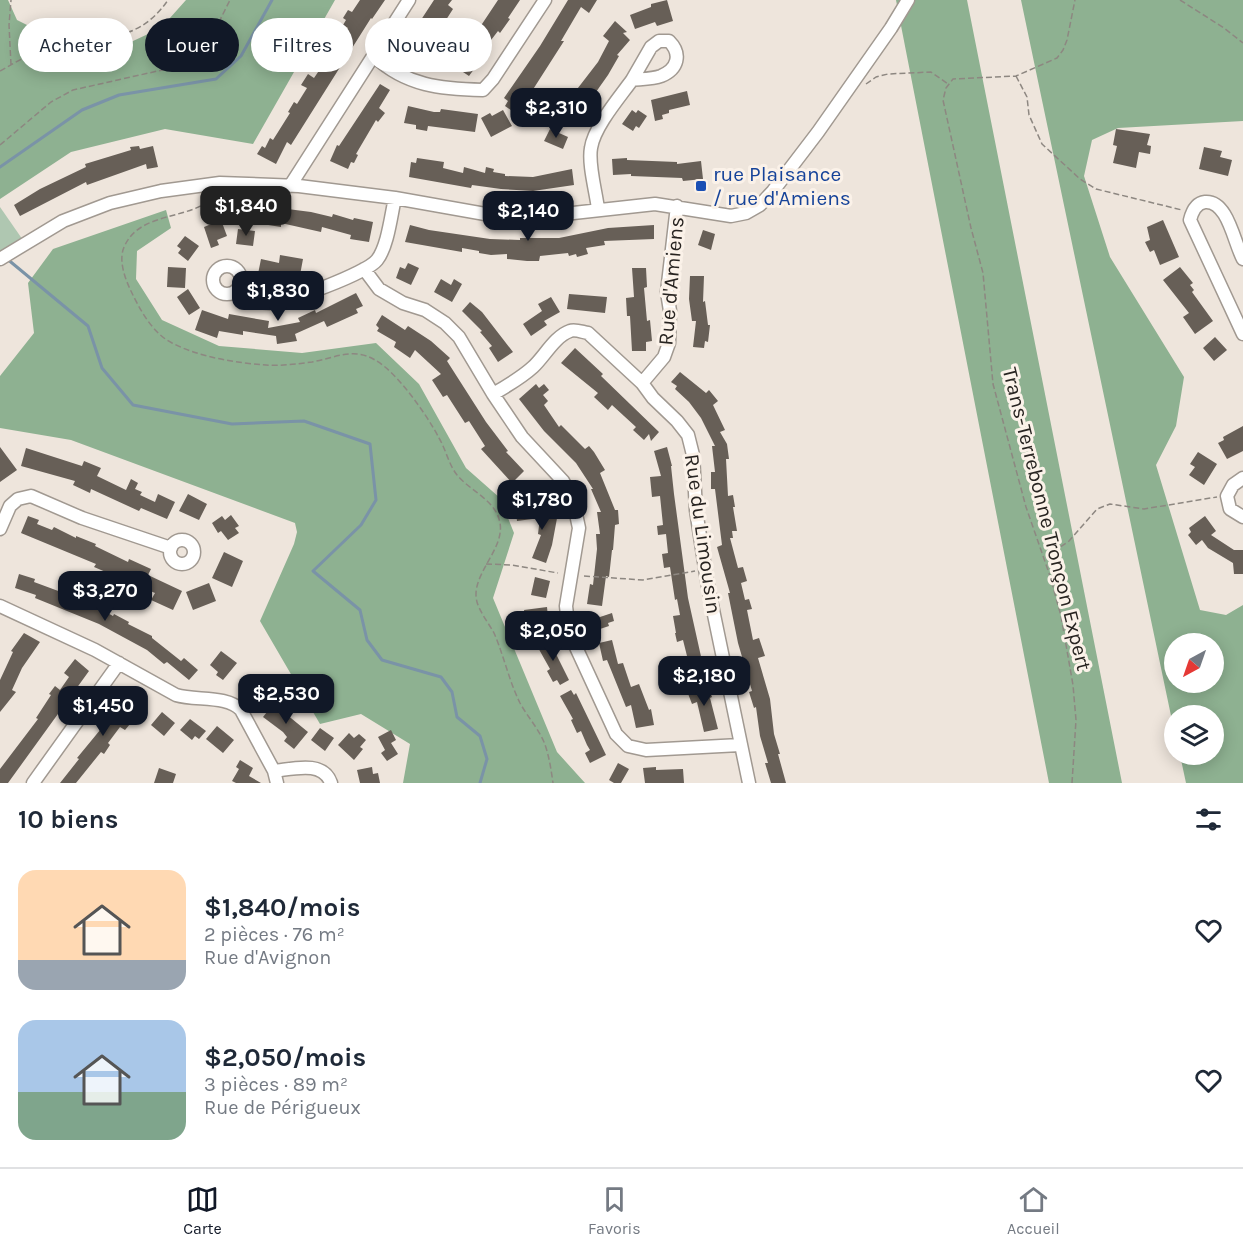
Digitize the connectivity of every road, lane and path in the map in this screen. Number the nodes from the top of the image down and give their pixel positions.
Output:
1 (11, 0) edge
2 (168, 0) edge
3 (230, 0) edge
4 (409, 0) edge
5 (544, 0) edge
6 (908, 0) edge
7 (1075, 0) edge
8 (1179, 0) edge
9 (398, 18) edge
10 (1243, 43) edge
11 (11, 65) junction
12 (365, 70) edge
13 (0, 71) edge
14 (397, 72) edge
15 (1016, 75) junction
16 (632, 80) dead end
17 (949, 85) junction
18 (860, 92) dead end
19 (0, 145) edge
20 (220, 183) junction
21 (290, 186) junction
22 (394, 198) junction
23 (677, 206) junction
24 (598, 209) junction
25 (1192, 212) junction
26 (5, 256) edge
27 (1243, 259) edge
28 (364, 269) junction
29 (234, 293) dead end
30 (1243, 334) edge
31 (642, 383) junction
32 (494, 394) junction
33 (1243, 478) edge
34 (1227, 496) junction
35 (1243, 517) edge
36 (0, 529) edge
37 (171, 548) dead end
38 (1044, 558) junction
39 (486, 564) junction
40 (705, 569) junction
41 (570, 575) junction
42 (0, 606) edge
43 (119, 663) junction
44 (740, 745) junction
45 (276, 777) edge
46 (33, 783) edge
47 (331, 783) edge
48 (552, 783) edge
49 (749, 783) edge
50 (1072, 783) edge

1 - 11 path
2 - 11 path
3 - 19 path
4 - 9 street
5 - 14 street
6 - 23 street
7 - 15 path
8 - 10 path
11 - 13 path
12 - 21 street
15 - 17 path
15 - 25 path
16 - 24 street
17 - 18 path
17 - 38 path, Trans-Terrebonne Tronçon Expert
20 - 21 street
20 - 26 street
20 - 39 path
21 - 22 street
22 - 24 street
22 - 28 street
23 - 24 street
23 - 31 street, Rue d'Amiens
25 - 27 street
25 - 30 street
28 - 29 street
28 - 32 street
31 - 32 street, Rue du Limousin
31 - 40 street, Rue du Limousin
32 - 41 street
33 - 34 street
34 - 35 street
34 - 38 path
36 - 37 street
38 - 50 path, Trans-Terrebonne Tronçon Expert
39 - 41 path
39 - 48 path
40 - 41 path
40 - 44 street, Rue du Limousin
41 - 44 street
42 - 43 street
43 - 45 street
43 - 46 street
44 - 49 street, Rue du Limousin
45 - 47 street

